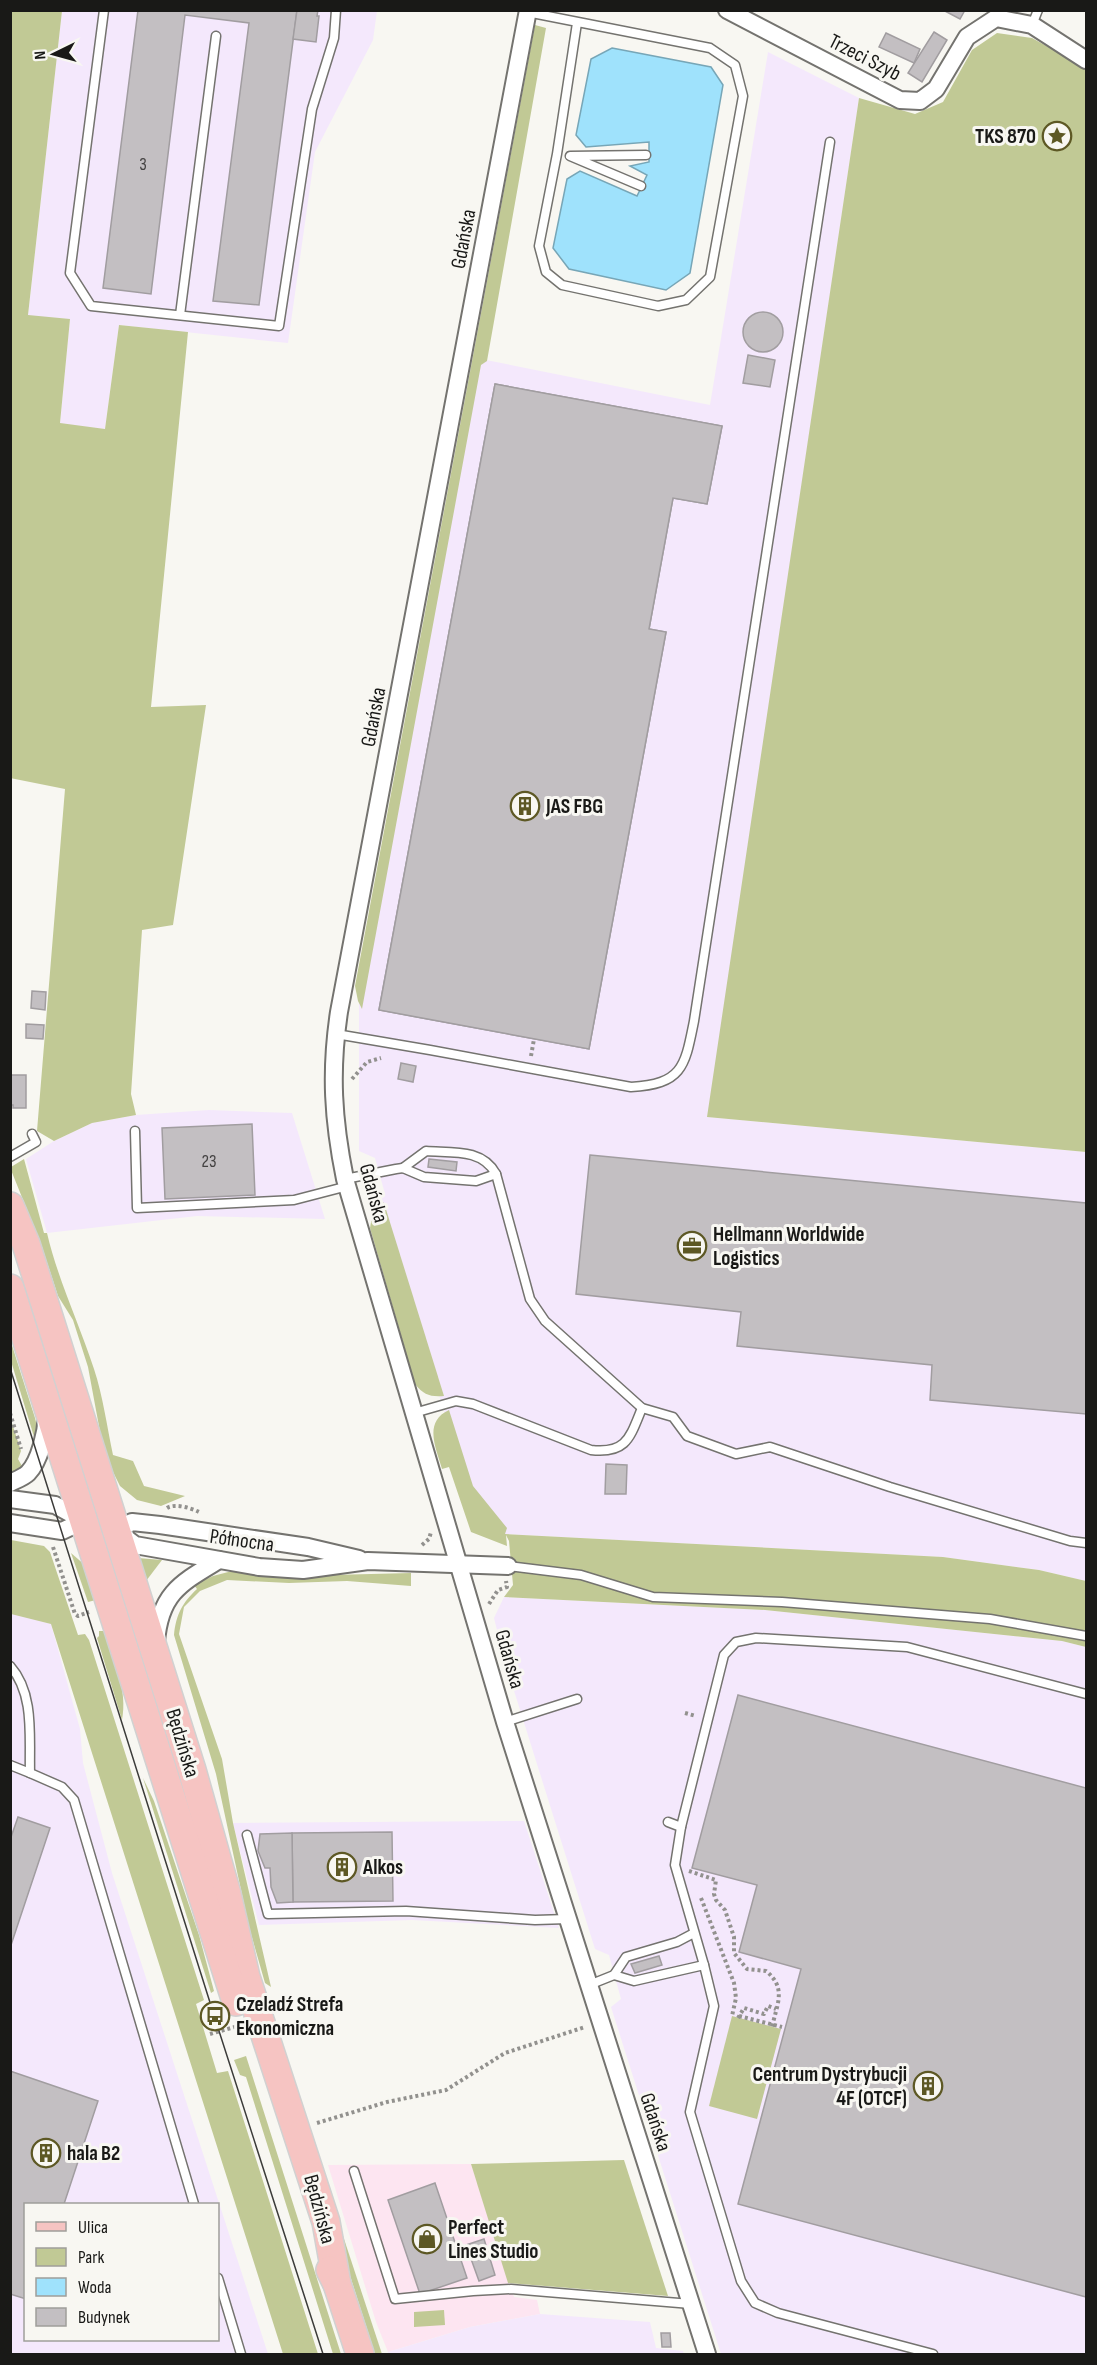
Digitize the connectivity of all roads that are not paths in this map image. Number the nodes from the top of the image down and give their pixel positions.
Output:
1 (104, 10) edge
2 (336, 10) edge
3 (727, 10) edge
4 (528, 11) edge
5 (993, 14) edge
6 (1035, 18) edge
7 (577, 23) junction
8 (216, 36) dead end
9 (1086, 60) edge
10 (830, 142) dead end
11 (557, 154) junction
12 (646, 155) dead end
13 (570, 156) junction
14 (641, 186) dead end
15 (180, 315) junction
16 (336, 1034) junction
17 (135, 1131) dead end
18 (32, 1134) dead end
19 (10, 1157) edge
20 (403, 1168) junction
21 (496, 1174) junction
22 (346, 1183) junction
23 (10, 1206) edge
24 (10, 1288) edge
25 (48, 1406) junction
26 (642, 1408) junction
27 (414, 1413) junction
28 (10, 1483) edge
29 (10, 1499) edge
30 (83, 1521) junction
31 (10, 1523) edge
32 (116, 1530) junction
33 (1086, 1543) edge
34 (219, 1560) junction
35 (368, 1561) junction
36 (458, 1564) junction
37 (505, 1566) joint
38 (1086, 1636) edge
39 (155, 1655) junction
40 (10, 1666) edge
41 (1086, 1694) edge
42 (577, 1699) dead end
43 (505, 1722) junction
44 (10, 1765) edge
45 (30, 1773) junction
46 (668, 1822) dead end
47 (681, 1827) junction
48 (247, 1835) dead end
49 (568, 1919) junction
50 (694, 1933) junction
51 (704, 1965) junction
52 (614, 1976) junction
53 (589, 1985) junction
54 (354, 2171) dead end
55 (193, 2203) edge
56 (219, 2281) edge
57 (337, 2284) junction
58 (691, 2304) junction
59 (241, 2355) edge
60 (360, 2355) edge
61 (707, 2355) edge
62 (933, 2355) edge

1 - 15 lane
2 - 15 lane
3 - 5 street, Trzeci Szyb
4 - 7 lane
4 - 16 street, Gdańska
5 - 6 street, Trzeci Szyb
6 - 9 street, Trzeci Szyb
7 - 11 lane
7 - 11 lane
8 - 15 lane
10 - 16 lane
11 - 13 lane
12 - 13 lane
13 - 14 lane
16 - 22 street, Gdańska
17 - 22 lane
18 - 19 lane
20 - 21 lane
20 - 21 lane
20 - 22 lane
21 - 26 lane
22 - 27 street, Gdańska
23 - 32 main road, Będzińska
24 - 25 main road, Będzińska
25 - 28 street
25 - 30 main road, Będzińska
26 - 27 lane
26 - 33 lane
27 - 36 street, Gdańska
29 - 30 street, Północna
30 - 31 street
30 - 32 street, Północna
30 - 57 main road, Będzińska
32 - 34 street, Północna
32 - 35 street, Północna
32 - 39 main road, Będzińska
34 - 35 street, Północna
34 - 39 street
35 - 36 street, Północna
36 - 37 street, Północna
36 - 43 street, Gdańska
37 - 38 lane
39 - 57 main road, Będzińska
40 - 45 lane
41 - 47 lane
42 - 43 lane
43 - 49 street, Gdańska
44 - 45 lane
45 - 55 lane
46 - 47 lane
47 - 50 lane
48 - 49 lane
49 - 53 street, Gdańska
50 - 51 lane
50 - 52 lane
51 - 52 lane
51 - 62 lane
52 - 53 lane
53 - 58 street, Gdańska
54 - 58 lane
56 - 59 lane
57 - 60 main road, Będzińska
58 - 61 street, Gdańska

